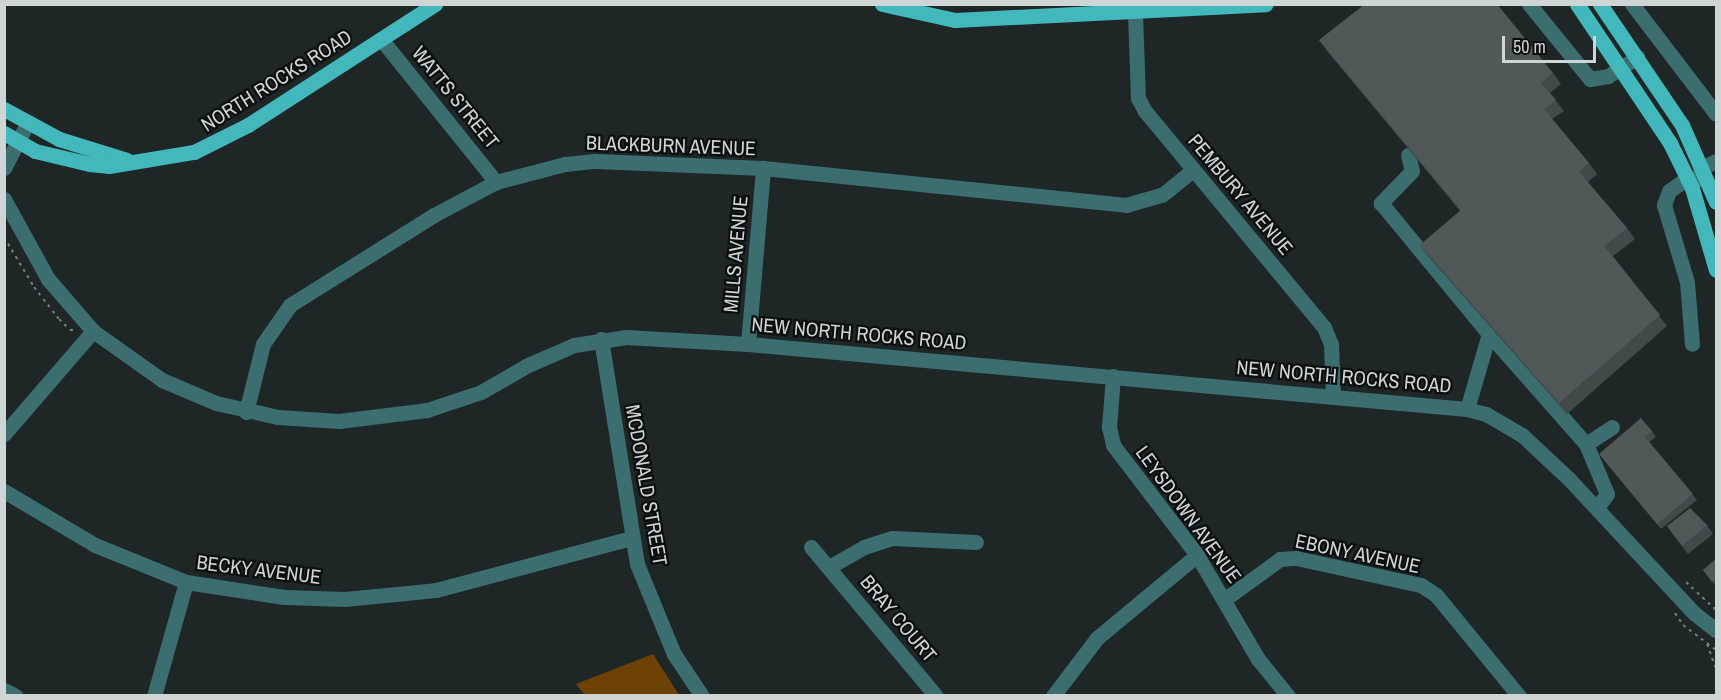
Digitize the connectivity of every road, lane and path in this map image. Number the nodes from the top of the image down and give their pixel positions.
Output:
1 (435, 4) edge
2 (882, 4) edge
3 (1266, 4) edge
4 (1529, 4) edge
5 (1577, 4) edge
6 (1600, 4) edge
7 (1632, 4) edge
8 (1236, 6) edge
9 (1135, 13) junction
10 (381, 39) junction
11 (1637, 57) junction
12 (1622, 68) junction
13 (4, 109) edge
14 (1716, 114) edge
15 (27, 124) junction
16 (11, 137) edge
17 (1408, 155) edge
18 (128, 160) junction
19 (1710, 164) edge
20 (4, 168) edge
21 (763, 168) junction
22 (1193, 170) junction
23 (496, 182) junction
24 (1689, 183) junction
25 (1716, 202) edge
26 (6, 206) edge
27 (1716, 270) edge
28 (93, 331) junction
29 (1489, 334) junction
30 (602, 339) junction
31 (747, 344) junction
32 (1692, 344) dead end
33 (1113, 376) junction
34 (1333, 394) junction
35 (1467, 409) junction
36 (246, 412) junction
37 (1612, 427) dead end
38 (4, 434) edge
39 (1586, 444) junction
40 (4, 492) edge
41 (1597, 508) junction
42 (631, 538) junction
43 (976, 542) dead end
44 (811, 547) dead end
45 (1197, 555) junction
46 (829, 567) junction
47 (186, 582) junction
48 (1225, 599) junction
49 (1675, 615) dead end
50 (1716, 630) edge
51 (1707, 644) junction
52 (1716, 650) edge
53 (1716, 669) edge
54 (4, 690) edge
55 (16, 696) edge
56 (154, 696) edge
57 (702, 696) edge
58 (936, 696) edge
59 (1053, 696) edge
60 (1288, 696) edge
61 (1519, 696) edge

1 - 10 main road, NORTH ROCKS ROAD
2 - 9 main road
3 - 8 main road
4 - 12 street
5 - 12 main road
6 - 11 main road
7 - 14 street
8 - 9 main road
9 - 22 street, PEMBURY AVENUE
10 - 18 main road, NORTH ROCKS ROAD
10 - 23 street, WATTS STREET
11 - 12 street
11 - 19 main road
12 - 24 main road
13 - 15 main road, NORTH ROCKS ROAD
15 - 16 street
15 - 18 main road, NORTH ROCKS ROAD
16 - 18 main road, NORTH ROCKS ROAD
16 - 20 street
17 - 29 street
19 - 24 street
19 - 25 main road
21 - 22 street, BLACKBURN AVENUE
21 - 23 street, BLACKBURN AVENUE
21 - 31 street, MILLS AVENUE
22 - 34 street, PEMBURY AVENUE
23 - 36 street, BLACKBURN AVENUE
24 - 27 main road
24 - 32 street
26 - 28 street, NEW NORTH ROCKS ROAD
28 - 36 street, NEW NORTH ROCKS ROAD
28 - 38 street
29 - 35 street
29 - 39 street
30 - 31 street, NEW NORTH ROCKS ROAD
30 - 36 street, NEW NORTH ROCKS ROAD
30 - 42 street, MCDONALD STREET
31 - 33 street, NEW NORTH ROCKS ROAD
33 - 34 street, NEW NORTH ROCKS ROAD
33 - 45 street, LEYSDOWN AVENUE
34 - 35 street, NEW NORTH ROCKS ROAD
35 - 41 street, NEW NORTH ROCKS ROAD
37 - 39 street
39 - 41 street
40 - 47 street, BECKY AVENUE
41 - 50 street, NEW NORTH ROCKS ROAD
42 - 47 street, BECKY AVENUE
42 - 57 street, MCDONALD STREET
43 - 46 street, BRAY COURT
44 - 46 street, BRAY COURT
45 - 48 street, LEYSDOWN AVENUE
45 - 59 street
46 - 58 street, BRAY COURT
47 - 56 street
48 - 60 street, LEYSDOWN AVENUE
48 - 61 street, EBONY AVENUE
49 - 51 path
51 - 52 path
51 - 53 path
54 - 55 street

